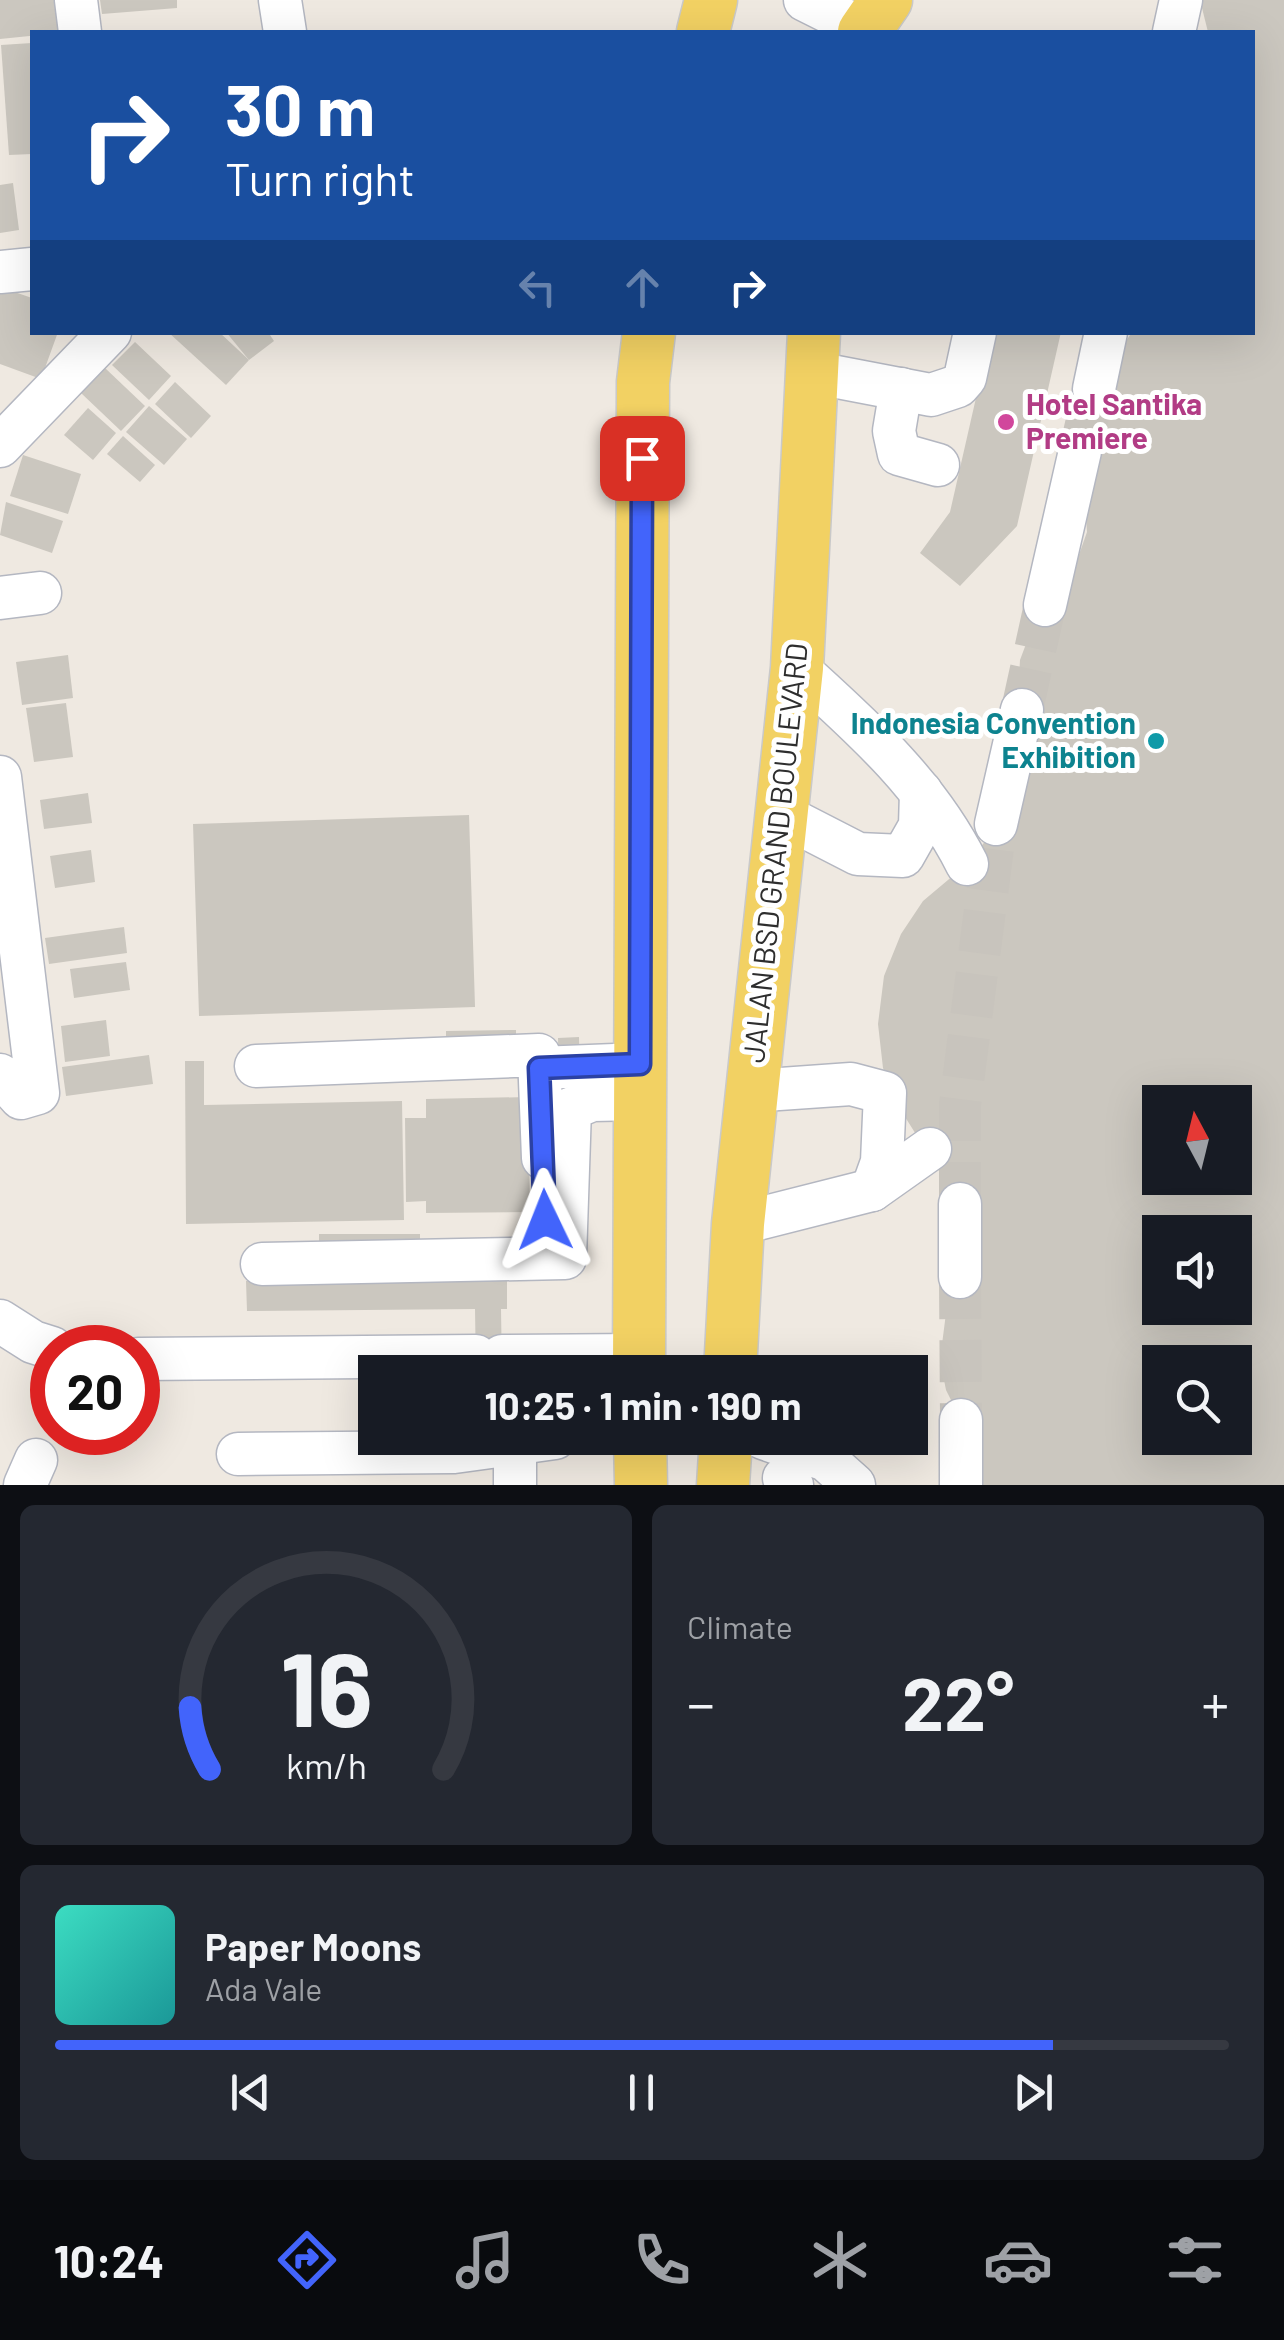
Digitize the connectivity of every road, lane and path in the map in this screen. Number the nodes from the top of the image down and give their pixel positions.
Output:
1 (76, 0) edge
2 (280, 0) edge
3 (711, 0) edge
4 (805, 0) edge
5 (1181, 0) edge
6 (872, 21) edge
7 (80, 30) edge
8 (285, 30) edge
9 (704, 30) edge
10 (1174, 30) edge
11 (30, 268) edge
12 (0, 272) edge
13 (107, 335) edge
14 (649, 335) edge
15 (974, 335) edge
16 (1105, 335) edge
17 (813, 352) edge
18 (902, 389) junction
19 (1094, 389) tunnel mouth
20 (0, 446) edge
21 (1080, 451) tunnel mouth
22 (938, 465) dead end
23 (1045, 606) tunnel mouth
24 (797, 668) junction
25 (1022, 710) tunnel mouth
26 (0, 781) edge
27 (922, 792) junction
28 (784, 816) junction
29 (996, 824) tunnel mouth
30 (966, 864) tunnel mouth
31 (256, 1066) dead end
32 (539, 1068) junction
33 (0, 1074) edge
34 (640, 1082) junction
35 (752, 1090) junction
36 (930, 1149) dead end
37 (872, 1190) junction
38 (960, 1204) tunnel mouth
39 (738, 1224) junction
40 (547, 1258) junction
41 (262, 1264) dead end
42 (960, 1277) tunnel mouth
43 (639, 1355) edge
44 (731, 1355) edge
45 (358, 1357) edge
46 (160, 1358) edge
47 (961, 1420) tunnel mouth
48 (358, 1453) edge
49 (238, 1454) dead end
50 (640, 1455) edge
51 (725, 1455) edge
52 (781, 1466) edge
53 (641, 1485) edge
54 (723, 1485) edge
55 (854, 1485) edge
56 (961, 1485) edge

1 - 7 street
2 - 8 street
3 - 9 main road
4 - 6 street
5 - 10 street
11 - 12 street
13 - 20 street
14 - 34 main road
15 - 18 street
16 - 19 street
17 - 18 street
17 - 24 main road, JALAN BSD GRAND BOULEVARD
18 - 22 street
21 - 23 street
24 - 27 street
24 - 28 main road, JALAN BSD GRAND BOULEVARD
25 - 29 street
26 - 33 street
27 - 28 street
27 - 30 street
28 - 35 main road, JALAN BSD GRAND BOULEVARD
31 - 32 street
32 - 34 street
32 - 40 street
34 - 40 street
34 - 43 main road
35 - 37 street
35 - 39 main road, JALAN BSD GRAND BOULEVARD
36 - 37 street
37 - 39 street
38 - 42 street
39 - 44 main road, JALAN BSD GRAND BOULEVARD
40 - 41 street
45 - 46 street
47 - 56 street
48 - 49 street
50 - 53 main road
51 - 54 main road
52 - 55 street

